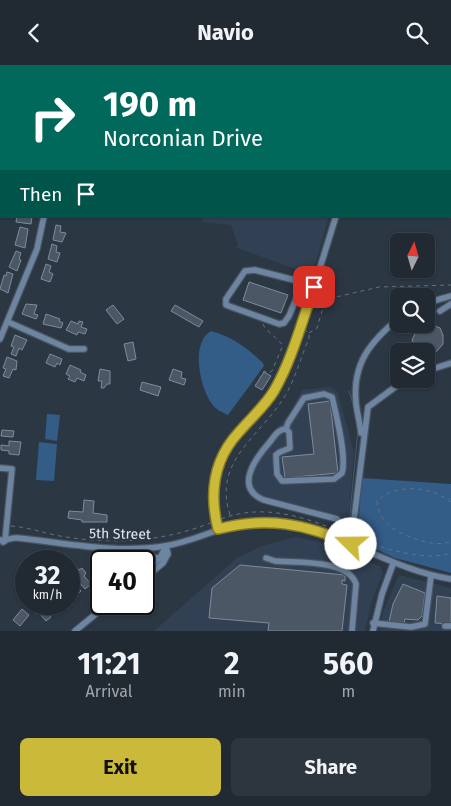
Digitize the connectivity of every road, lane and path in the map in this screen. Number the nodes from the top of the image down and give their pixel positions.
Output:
1 (44, 217) edge
2 (336, 217) edge
3 (451, 285) edge
4 (299, 292) junction
5 (451, 296) edge
6 (310, 298) junction
7 (435, 300) edge
8 (451, 304) edge
9 (440, 311) dead end
10 (265, 319) junction
11 (8, 322) junction
12 (390, 326) edge
13 (308, 334) dead end
14 (0, 339) edge
15 (84, 349) dead end
16 (451, 363) edge
17 (435, 368) edge
18 (255, 386) dead end
19 (394, 388) edge
20 (286, 429) junction
21 (0, 469) edge
22 (359, 475) junction
23 (451, 502) edge
24 (218, 529) junction
25 (3, 532) edge
26 (14, 538) junction
27 (341, 540) junction
28 (2, 541) edge
29 (451, 541) edge
30 (351, 544) junction
31 (166, 546) junction
32 (106, 548) junction
33 (160, 558) junction
34 (266, 558) dead end
35 (155, 562) edge
36 (393, 564) junction
37 (155, 570) edge
38 (431, 576) junction
39 (451, 579) edge
40 (95, 615) edge
41 (100, 615) edge
42 (373, 623) junction
43 (75, 631) edge
44 (80, 631) edge
45 (352, 631) edge
46 (373, 631) edge

1 - 11 street
2 - 6 street
3 - 13 path
4 - 6 street
4 - 10 street
4 - 10 street
5 - 7 street
6 - 24 street
8 - 9 street
10 - 18 path
11 - 14 street
11 - 15 street
12 - 22 street
16 - 17 street
19 - 22 street
20 - 20 street
20 - 27 street
21 - 25 street
22 - 30 street
23 - 29 path
24 - 27 street, 5th Street
24 - 31 street, 5th Street
25 - 26 street, 5th Street
25 - 28 street
26 - 28 street, 5th Street
26 - 32 street, 5th Street
27 - 30 street, 5th Street
30 - 36 street, 5th Street
31 - 32 street, 5th Street
31 - 33 street
31 - 37 street
32 - 33 street
33 - 35 street
34 - 45 street
36 - 38 street, 5th Street
36 - 42 street
38 - 39 street, 5th Street
38 - 42 street
40 - 43 street
41 - 44 street
42 - 46 street

